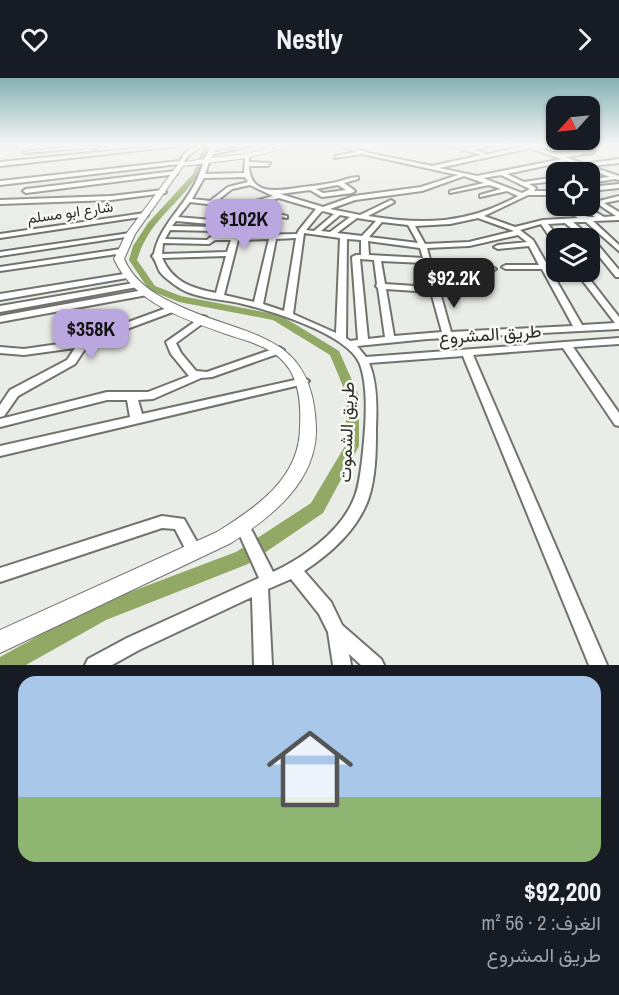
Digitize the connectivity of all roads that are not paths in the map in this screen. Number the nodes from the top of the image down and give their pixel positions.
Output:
1 (110, 171) edge
2 (134, 171) edge
3 (146, 171) edge
4 (177, 171) edge
5 (204, 171) edge
6 (246, 171) edge
7 (444, 171) edge
8 (484, 171) edge
9 (511, 171) edge
10 (600, 171) edge
11 (602, 172) joint
12 (502, 173) junction
13 (494, 174) junction
14 (617, 174) edge
15 (246, 175) junction
16 (462, 175) junction
17 (546, 175) edge
18 (203, 176) junction
19 (513, 177) junction
20 (532, 177) dead end
21 (356, 178) dead end
22 (476, 178) junction
23 (600, 178) edge
24 (546, 180) edge
25 (0, 183) edge
26 (250, 183) junction
27 (339, 183) junction
28 (488, 183) junction
29 (525, 183) junction
30 (84, 184) junction
31 (619, 186) edge
32 (0, 188) edge
33 (311, 188) junction
34 (600, 188) edge
35 (505, 190) junction
36 (26, 191) dead end
37 (163, 192) junction
38 (345, 192) junction
39 (452, 192) dead end
40 (546, 193) edge
41 (276, 194) junction
42 (524, 194) junction
43 (482, 196) dead end
44 (72, 198) junction
45 (354, 198) junction
46 (619, 198) edge
47 (188, 200) junction
48 (0, 202) edge
49 (212, 202) junction
50 (391, 202) dead end
51 (232, 205) junction
52 (241, 207) junction
53 (320, 210) junction
54 (225, 211) dead end
55 (339, 213) junction
56 (218, 216) dead end
57 (479, 216) junction
58 (580, 216) edge
59 (600, 216) edge
60 (143, 217) junction
61 (285, 217) dead end
62 (359, 217) junction
63 (619, 217) edge
64 (607, 219) junction
65 (380, 220) junction
66 (566, 220) junction
67 (587, 220) junction
68 (210, 222) junction
69 (543, 222) junction
70 (170, 224) junction
71 (411, 225) junction
72 (224, 226) junction
73 (256, 226) dead end
74 (619, 226) edge
75 (547, 228) edge
76 (575, 228) edge
77 (518, 231) junction
78 (315, 233) junction
79 (300, 234) junction
80 (332, 234) junction
81 (130, 235) junction
82 (344, 236) junction
83 (235, 237) junction
84 (273, 237) junction
85 (0, 238) edge
86 (214, 238) junction
87 (364, 239) junction
88 (161, 242) junction
89 (531, 244) junction
90 (423, 246) junction
91 (498, 247) dead end
92 (619, 249) edge
93 (121, 251) junction
94 (0, 254) edge
95 (231, 254) junction
96 (600, 254) edge
97 (156, 256) junction
98 (365, 257) junction
99 (377, 257) junction
100 (428, 265) junction
101 (506, 267) dead end
102 (543, 267) junction
103 (0, 269) edge
104 (492, 270) dead end
105 (619, 275) edge
106 (588, 282) edge
107 (134, 284) junction
108 (380, 286) junction
109 (436, 290) junction
110 (341, 296) junction
111 (358, 296) junction
112 (0, 297) edge
113 (219, 297) junction
114 (258, 306) junction
115 (175, 308) junction
116 (0, 309) edge
117 (288, 315) junction
118 (0, 319) edge
119 (203, 319) junction
120 (619, 324) edge
121 (579, 328) junction
122 (447, 335) junction
123 (390, 340) junction
124 (344, 341) junction
125 (619, 341) edge
126 (363, 342) junction
127 (83, 344) junction
128 (566, 345) junction
129 (0, 350) edge
130 (279, 350) junction
131 (467, 352) junction
132 (363, 360) junction
133 (197, 376) junction
134 (304, 381) junction
135 (132, 397) junction
136 (0, 413) edge
137 (137, 420) junction
138 (619, 422) edge
139 (0, 423) edge
140 (0, 451) edge
141 (243, 527) junction
142 (194, 551) junction
143 (293, 570) junction
144 (0, 574) edge
145 (264, 578) junction
146 (336, 632) junction
147 (0, 642) edge
148 (94, 665) edge
149 (263, 665) edge
150 (342, 665) edge
151 (375, 665) edge
152 (598, 665) edge

1 - 25 street
2 - 30 street
3 - 30 street
4 - 37 street
5 - 18 street
6 - 15 street
7 - 16 street
8 - 13 street
9 - 12 street
10 - 14 street
11 - 14 street
11 - 14 street
12 - 13 street
12 - 19 street
13 - 22 street
14 - 23 street
15 - 18 street
15 - 26 street
16 - 22 street
16 - 45 street
17 - 20 street
18 - 47 street
19 - 28 street
19 - 29 street
21 - 27 street
22 - 28 street
24 - 29 street
26 - 41 street
26 - 49 street
27 - 33 street
27 - 38 street
28 - 35 street
28 - 39 street
29 - 42 street
30 - 32 street
30 - 36 street
30 - 44 street
31 - 34 street
33 - 38 street
33 - 41 street
35 - 42 street
35 - 43 street
37 - 44 street
37 - 60 street
38 - 45 street
40 - 42 street
41 - 52 street
41 - 53 street
42 - 57 street
44 - 48 street
45 - 53 street
46 - 63 street
47 - 49 street
47 - 70 street
49 - 51 street
50 - 62 street
51 - 52 street
51 - 54 street
52 - 61 street
53 - 55 street
53 - 79 street
55 - 62 street
55 - 78 street
56 - 68 street
57 - 71 street
57 - 77 street
58 - 67 street
59 - 64 street
60 - 81 street
60 - 85 street
62 - 65 street
62 - 80 street
63 - 64 street
64 - 67 street
64 - 74 street
65 - 71 street
65 - 87 street
66 - 67 street
66 - 69 street
66 - 76 street
67 - 92 street
68 - 70 street
68 - 72 street
69 - 75 street
69 - 77 street
70 - 72 street
70 - 88 street
71 - 90 street
72 - 73 street
72 - 86 street
77 - 89 street
77 - 90 street
78 - 79 street
78 - 80 street
79 - 84 street
79 - 117 street
80 - 82 street
81 - 93 street
81 - 94 street
82 - 87 street
82 - 110 street
83 - 84 street
83 - 86 street
83 - 95 street
84 - 114 street
86 - 88 street
87 - 90 street
87 - 98 street
88 - 97 street
89 - 91 street
89 - 102 street
90 - 100 street
93 - 103 street
93 - 107 street
95 - 97 street
95 - 113 street
96 - 105 street
97 - 113 street, طريق الشموت
98 - 99 street
98 - 111 street
99 - 100 street
99 - 108 street
100 - 104 street
100 - 109 street
101 - 102 street
102 - 121 street
106 - 120 street
107 - 112 street
107 - 115 street, طريق الشموت
107 - 116 street
107 - 118 street
108 - 109 street
108 - 123 street
109 - 122 street
110 - 111 street
110 - 124 street
111 - 126 street
113 - 114 street, طريق الشموت
114 - 117 street, طريق الشموت
115 - 119 street, طريق الشموت
115 - 127 street
117 - 124 street, طريق الشموت
119 - 130 street, طريق الشموت
119 - 133 street
120 - 121 street, طريق المشروع
121 - 122 street, طريق المشروع
122 - 123 street, طريق المشروع
123 - 126 street, طريق المشروع
124 - 126 street, طريق المشروع
124 - 132 street, طريق الشموت
125 - 128 street, طريق المشروع
127 - 129 street
127 - 136 street
128 - 131 street, طريق المشروع
128 - 138 street
130 - 133 street
130 - 134 street, طريق الشموت
131 - 132 street, طريق المشروع
131 - 152 street
132 - 143 street, طريق الشموت
133 - 135 street
134 - 137 street
134 - 141 street, طريق الشموت
135 - 137 street
135 - 139 street
137 - 140 street
141 - 142 street, طريق الشموت
141 - 145 street
142 - 144 street
142 - 147 street, طريق الشموت
143 - 145 street, طريق الشموت
143 - 146 street
145 - 148 street, طريق الشموت
145 - 149 street
146 - 150 street
146 - 151 street

